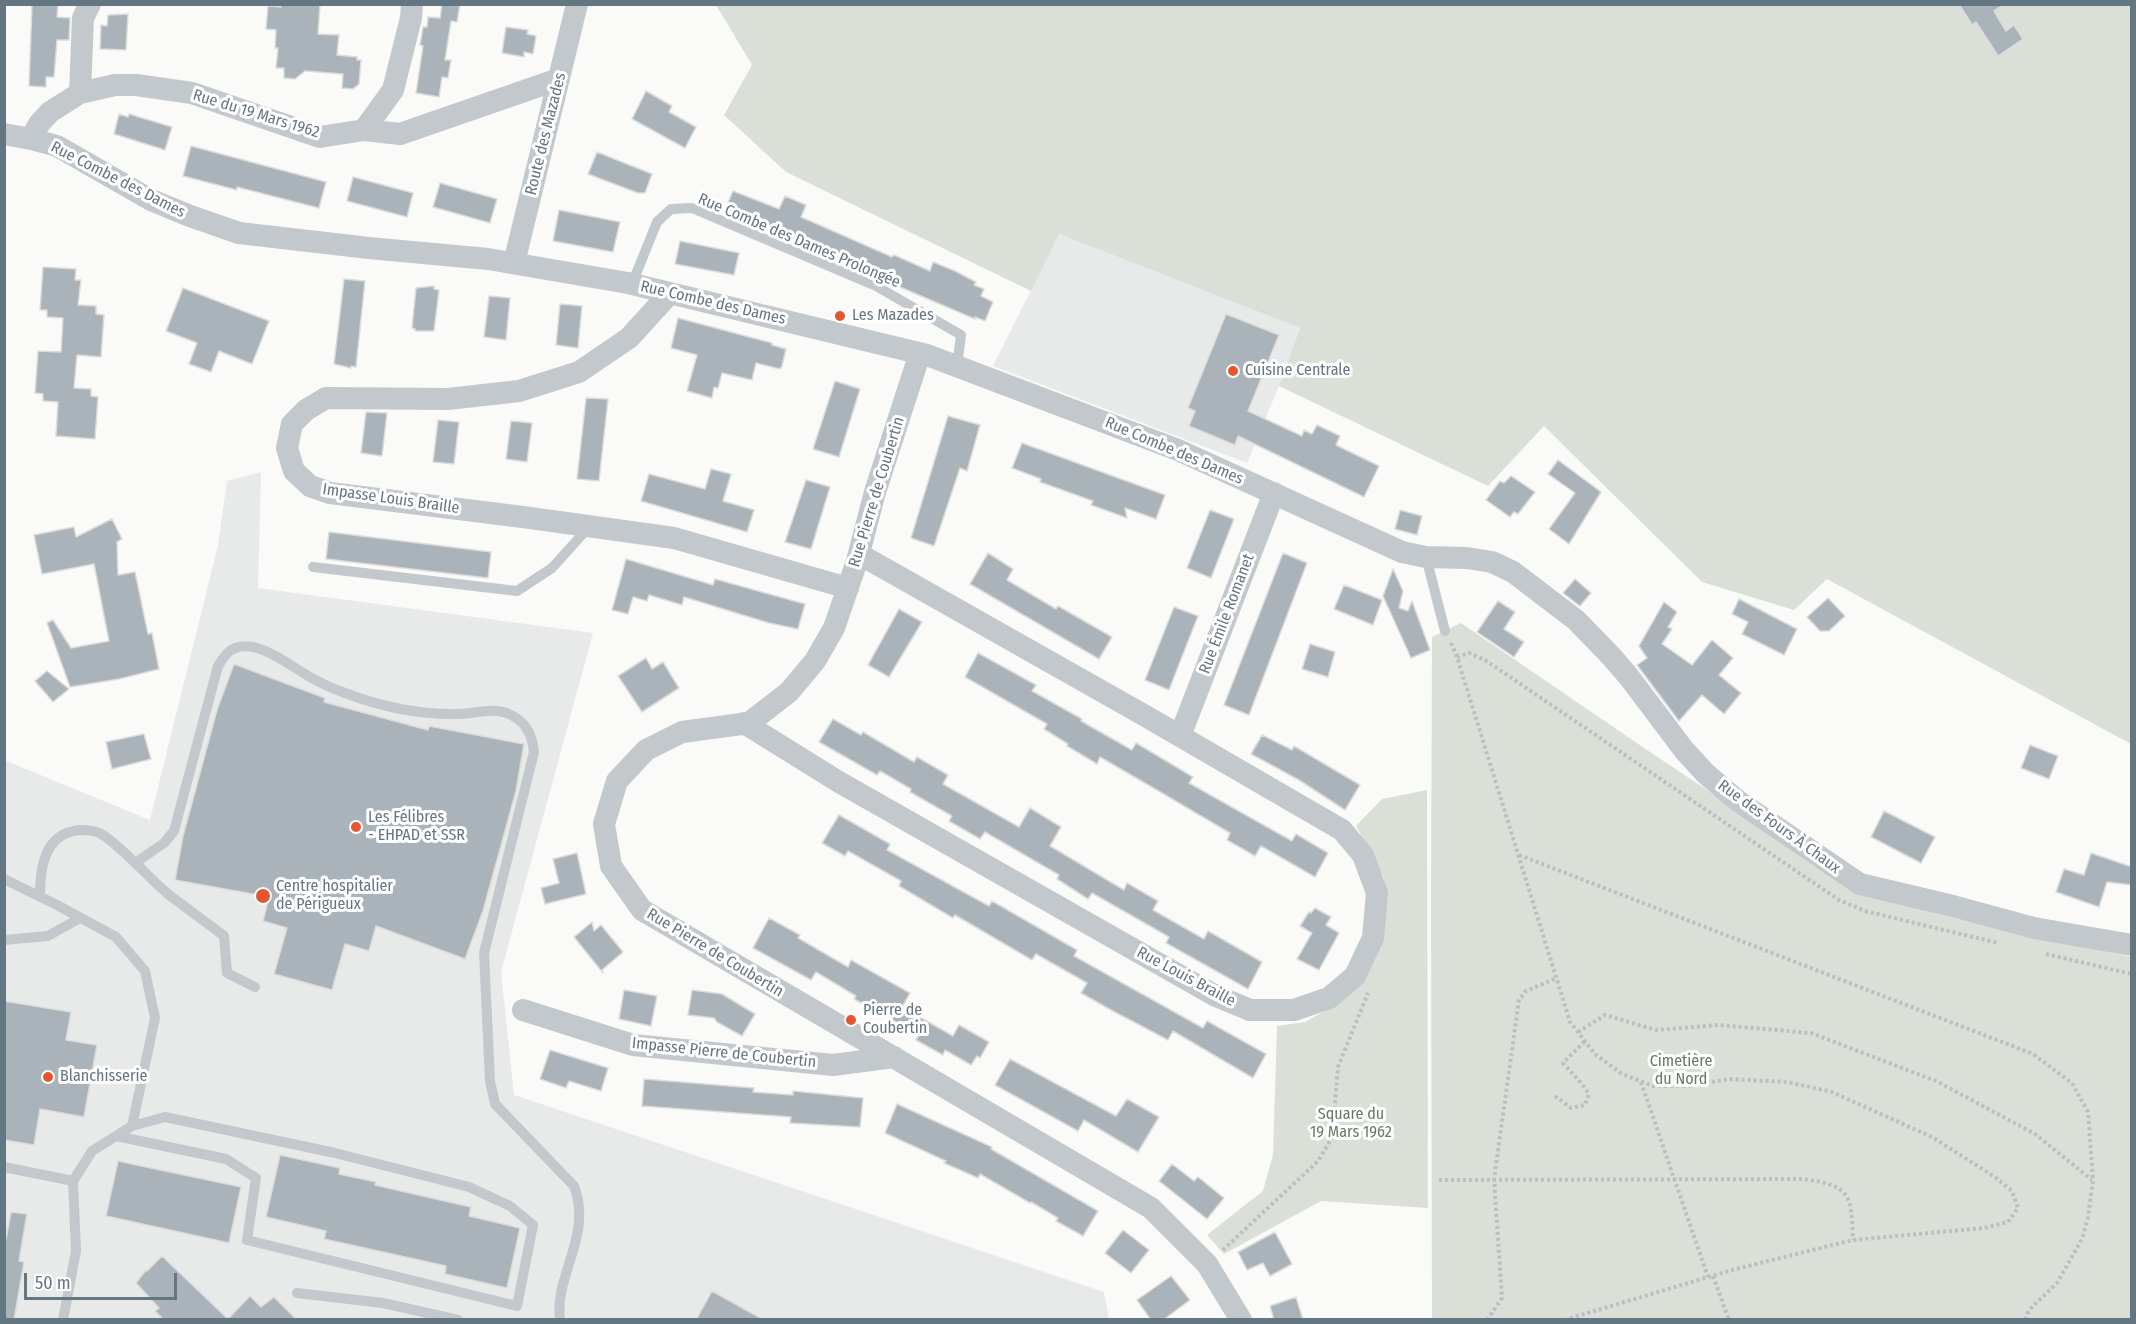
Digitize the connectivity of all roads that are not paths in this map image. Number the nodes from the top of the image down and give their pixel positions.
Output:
1 (90, 4) edge
2 (412, 4) edge
3 (577, 4) edge
4 (559, 79) junction
5 (80, 93) junction
6 (364, 130) junction
7 (4, 134) edge
8 (31, 139) junction
9 (514, 263) junction
10 (632, 284) junction
11 (670, 293) junction
12 (920, 353) junction
13 (957, 366) junction
14 (1274, 493) junction
15 (590, 526) junction
16 (1402, 552) joint
17 (859, 554) junction
18 (1426, 557) junction
19 (313, 567) dead end
20 (848, 588) junction
21 (1445, 631) road end
22 (744, 723) junction
23 (1180, 736) junction
24 (135, 863) junction
25 (4, 879) edge
26 (40, 897) junction
27 (80, 918) junction
28 (4, 940) edge
29 (2132, 945) edge
30 (255, 987) dead end
31 (523, 1010) dead end
32 (894, 1057) junction
33 (132, 1126) junction
34 (116, 1136) junction
35 (4, 1167) edge
36 (73, 1181) junction
37 (297, 1293) dead end
38 (63, 1320) edge
39 (458, 1320) edge
40 (560, 1320) edge
41 (1241, 1320) edge

1 - 5 street
2 - 6 street
3 - 4 street, Route des Mazades
4 - 6 street, Rue du 19 Mars 1962
4 - 9 street, Route des Mazades
5 - 6 street, Rue du 19 Mars 1962
5 - 8 street, Rue du 19 Mars 1962
7 - 8 street, Rue Combe des Dames
8 - 9 street, Rue Combe des Dames
9 - 10 street, Rue Combe des Dames
10 - 11 street, Rue Combe des Dames
10 - 13 lane, Rue Combe des Dames Prolongée
11 - 12 street, Rue Combe des Dames
11 - 15 street, Impasse Louis Braille
12 - 13 street, Rue Combe des Dames
12 - 17 street, Rue Pierre de Coubertin
13 - 14 street, Rue Combe des Dames
14 - 16 street, Rue Combe des Dames
14 - 23 street, Rue Émile Romanet
15 - 19 lane
15 - 20 street, Impasse Louis Braille
16 - 18 street, Rue des Fours À Chaux
17 - 20 street, Rue Pierre de Coubertin
17 - 23 street, Rue Louis Braille
18 - 21 lane
18 - 29 street, Rue des Fours À Chaux
20 - 22 street, Rue Pierre de Coubertin
22 - 23 street, Rue Louis Braille
22 - 32 street, Rue Pierre de Coubertin
24 - 26 lane
24 - 30 lane
24 - 40 lane
25 - 26 lane
26 - 27 lane
27 - 28 lane
27 - 33 lane
31 - 32 street, Impasse Pierre de Coubertin
32 - 41 street, Rue Pierre de Coubertin
33 - 34 lane
33 - 34 lane
34 - 36 lane
35 - 36 lane
36 - 38 lane
37 - 39 lane

